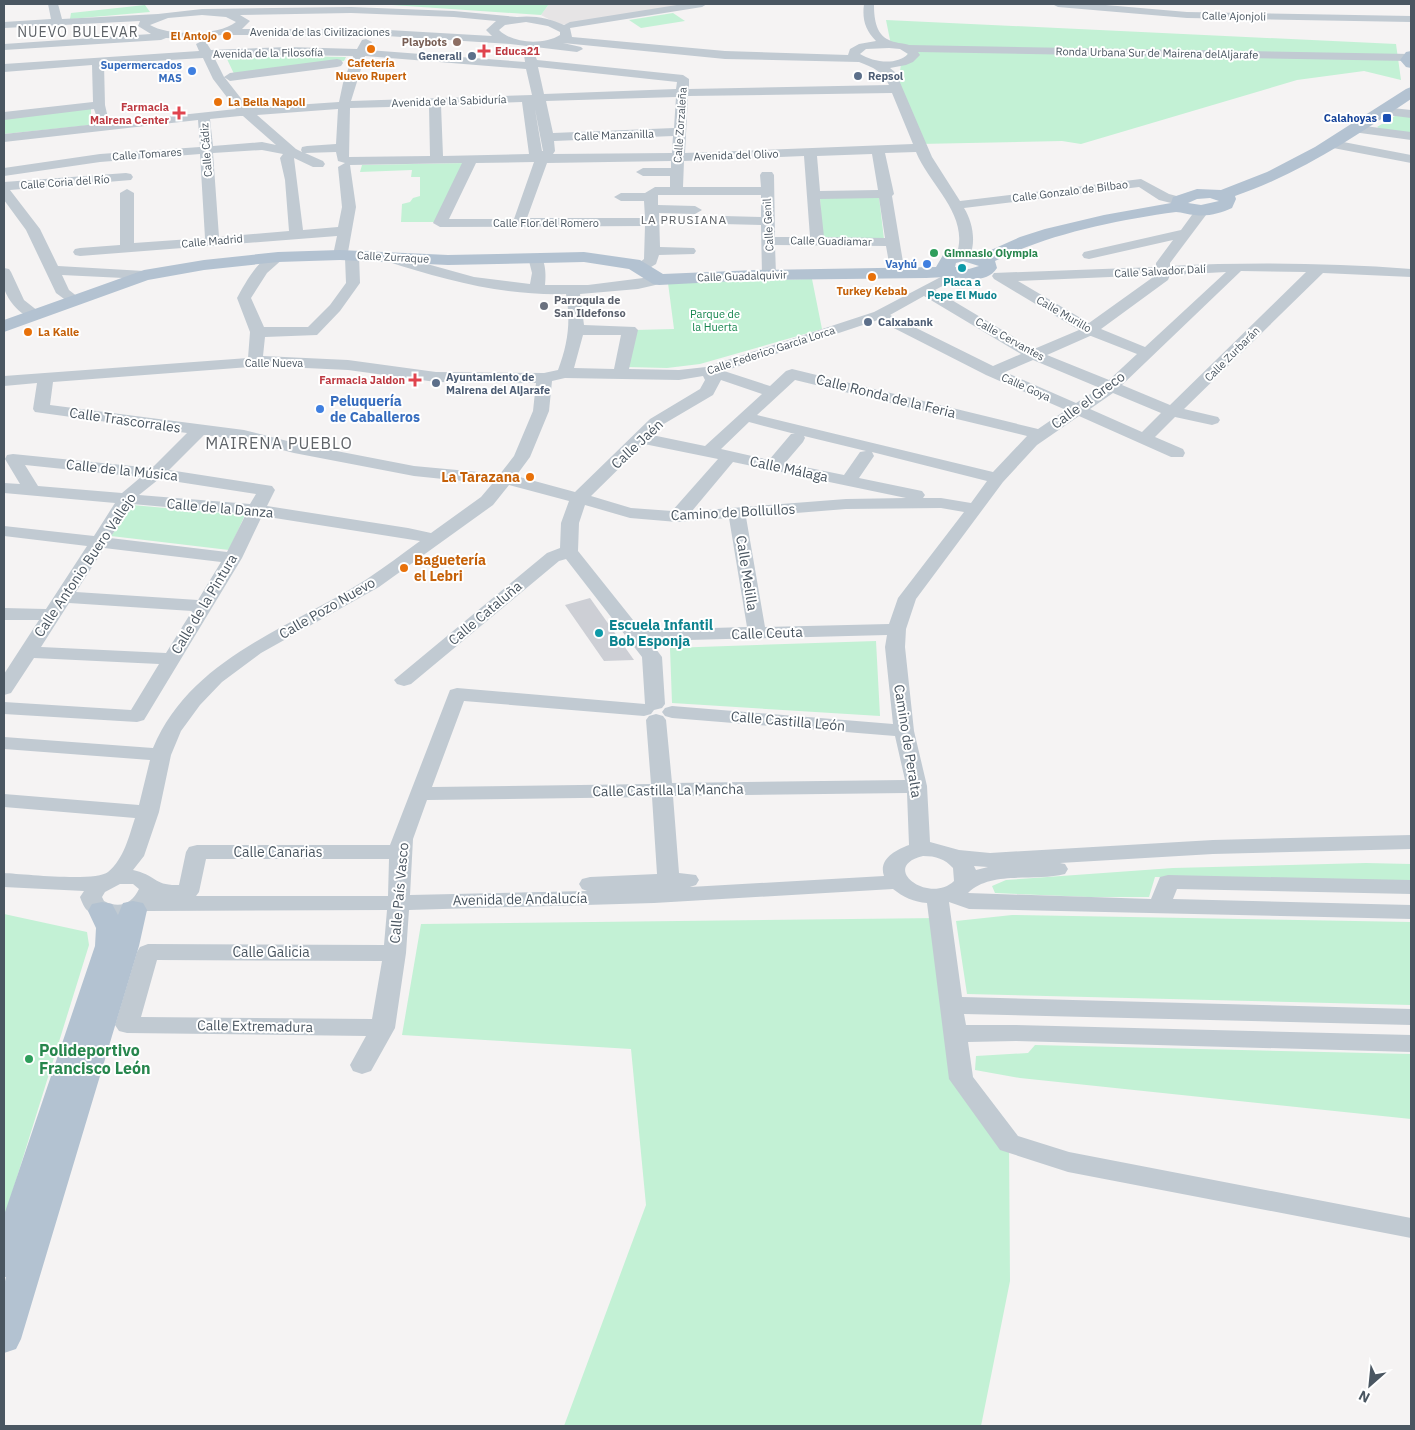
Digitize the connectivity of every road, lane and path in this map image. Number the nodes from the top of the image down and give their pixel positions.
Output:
1 (53, 4) edge
2 (702, 4) edge
3 (869, 4) edge
4 (1058, 4) edge
5 (1065, 4) edge
6 (1297, 4) edge
7 (1359, 4) edge
8 (362, 7) edge
9 (1188, 9) edge
10 (162, 10) edge
11 (244, 14) edge
12 (1304, 17) junction
13 (1367, 18) junction
14 (1411, 19) edge
15 (517, 20) junction
16 (57, 22) junction
17 (4, 26) edge
18 (147, 27) junction
19 (495, 29) junction
20 (4, 32) edge
21 (371, 32) junction
22 (566, 32) junction
23 (216, 33) junction
24 (175, 35) junction
25 (192, 35) junction
26 (4, 40) edge
27 (515, 42) junction
28 (538, 44) junction
29 (4, 47) edge
30 (865, 47) junction
31 (909, 53) junction
32 (213, 54) junction
33 (358, 57) junction
34 (682, 60) junction
35 (1410, 61) edge
36 (98, 62) junction
37 (528, 65) junction
38 (791, 67) junction
39 (4, 68) edge
40 (894, 68) junction
41 (230, 78) junction
42 (683, 86) junction
43 (896, 89) junction
44 (795, 90) junction
45 (1411, 92) edge
46 (533, 98) junction
47 (436, 102) junction
48 (100, 105) junction
49 (343, 106) junction
50 (260, 110) junction
51 (1383, 111) junction
52 (246, 112) junction
53 (1411, 114) edge
54 (4, 116) edge
55 (204, 116) junction
56 (104, 127) junction
57 (1357, 129) junction
58 (681, 132) junction
59 (28, 136) junction
60 (1411, 136) edge
61 (548, 137) junction
62 (4, 138) edge
63 (127, 141) junction
64 (1333, 144) junction
65 (922, 148) junction
66 (205, 150) junction
67 (307, 150) junction
68 (878, 150) junction
69 (291, 152) junction
70 (810, 152) junction
71 (541, 157) junction
72 (679, 157) junction
73 (471, 159) junction
74 (1411, 159) edge
75 (437, 160) junction
76 (343, 161) junction
77 (319, 163) junction
78 (40, 166) junction
79 (4, 172) edge
80 (642, 172) dead end
81 (676, 172) junction
82 (767, 175) dead end
83 (4, 186) edge
84 (127, 187) junction
85 (4, 191) edge
86 (676, 191) junction
87 (766, 191) junction
88 (887, 194) junction
89 (815, 195) junction
90 (1222, 195) junction
91 (621, 197) dead end
92 (956, 205) junction
93 (9, 209) edge
94 (1190, 209) junction
95 (652, 210) junction
96 (695, 210) dead end
97 (723, 220) dead end
98 (768, 221) junction
99 (519, 223) junction
100 (344, 231) junction
101 (1185, 233) junction
102 (296, 234) junction
103 (770, 240) junction
104 (817, 240) junction
105 (212, 241) junction
106 (892, 242) junction
107 (127, 248) junction
108 (653, 251) junction
109 (80, 252) dead end
110 (689, 252) dead end
111 (346, 255) junction
112 (1088, 255) dead end
113 (278, 257) junction
114 (535, 257) junction
115 (391, 258) junction
116 (975, 259) junction
117 (641, 267) junction
118 (1236, 267) junction
119 (1320, 268) junction
120 (52, 270) junction
121 (1164, 271) junction
122 (4, 272) edge
123 (952, 272) junction
124 (1411, 273) edge
125 (144, 274) junction
126 (898, 274) junction
127 (769, 275) junction
128 (1001, 276) junction
129 (659, 280) junction
130 (537, 289) junction
131 (572, 290) junction
132 (924, 290) junction
133 (76, 301) junction
134 (36, 315) junction
135 (879, 315) junction
136 (4, 326) edge
137 (576, 330) junction
138 (1090, 330) junction
139 (258, 332) junction
140 (1147, 353) junction
141 (1034, 355) junction
142 (254, 362) junction
143 (621, 372) junction
144 (708, 372) junction
145 (992, 372) junction
146 (565, 373) junction
147 (46, 378) junction
148 (544, 378) junction
149 (4, 381) edge
150 (1111, 387) junction
151 (773, 392) junction
152 (1078, 410) junction
153 (1173, 412) junction
154 (747, 417) junction
155 (1212, 420) dead end
156 (199, 430) junction
157 (1040, 434) junction
158 (641, 438) junction
159 (797, 438) dead end
160 (1144, 439) junction
161 (708, 452) junction
162 (1177, 453) dead end
163 (729, 456) junction
164 (866, 456) dead end
165 (773, 466) junction
166 (156, 473) junction
167 (997, 478) junction
168 (505, 480) junction
169 (848, 481) junction
170 (4, 488) edge
171 (266, 490) joint
172 (33, 491) junction
173 (126, 500) junction
174 (578, 500) junction
175 (935, 503) junction
176 (975, 509) junction
177 (257, 510) junction
178 (738, 513) junction
179 (677, 517) junction
180 (4, 531) edge
181 (434, 539) junction
182 (99, 542) junction
183 (569, 551) junction
184 (233, 558) junction
185 (63, 597) junction
186 (203, 606) junction
187 (4, 614) edge
188 (52, 615) junction
189 (897, 629) junction
190 (757, 633) junction
191 (637, 636) junction
192 (27, 652) junction
193 (172, 659) junction
194 (404, 680) dead end
195 (6, 683) edge
196 (457, 694) joint
197 (4, 708) edge
198 (657, 711) junction
199 (904, 730) junction
200 (4, 743) edge
201 (161, 755) junction
202 (917, 786) junction
203 (661, 790) junction
204 (419, 794) junction
205 (4, 800) edge
206 (148, 812) junction
207 (1411, 842) edge
208 (920, 849) junction
209 (400, 852) junction
210 (1411, 855) edge
211 (956, 857) junction
212 (894, 876) junction
213 (4, 880) edge
214 (669, 881) junction
215 (1411, 887) edge
216 (123, 889) junction
217 (950, 891) junction
218 (4, 892) edge
219 (188, 892) junction
220 (398, 896) junction
221 (1160, 906) junction
222 (1411, 912) edge
223 (394, 953) junction
224 (951, 1005) junction
225 (1411, 1017) edge
226 (128, 1025) joint
227 (383, 1028) junction
228 (955, 1034) junction
229 (1411, 1043) edge
230 (362, 1065) dead end
231 (1411, 1228) edge
232 (4, 1264) edge
233 (4, 1339) edge

1 - 16 street
2 - 22 street
3 - 30 street
4 - 5 street, Calle Ajonjoli
5 - 9 street, Calle Ajonjoli
6 - 12 street
7 - 13 street
8 - 11 street
8 - 15 street
9 - 12 street, Calle Ajonjoli
10 - 11 street, Ronda Urbana Sur de Mairena delAljarafe
10 - 16 street
10 - 18 street, Ronda Urbana Sur de Mairena delAljarafe
11 - 19 street, Ronda Urbana Sur de Mairena delAljarafe
11 - 23 street, Ronda Urbana Sur de Mairena delAljarafe
12 - 13 street, Calle Ajonjoli
13 - 14 street, Calle Ajonjoli
15 - 19 street, Ronda Urbana Sur de Mairena delAljarafe
15 - 22 street, Ronda Urbana Sur de Mairena delAljarafe
16 - 17 street
18 - 20 street, Ronda Urbana Sur de Mairena delAljarafe
18 - 24 street, Ronda Urbana Sur de Mairena delAljarafe
18 - 26 street, Ronda Urbana Sur de Mairena delAljarafe
19 - 27 street, Ronda Urbana Sur de Mairena delAljarafe
21 - 23 street, Avenida de las Civilizaciones
21 - 27 street, Avenida de las Civilizaciones
21 - 33 street
22 - 28 street, Ronda Urbana Sur de Mairena delAljarafe
22 - 30 street, Ronda Urbana Sur de Mairena delAljarafe
22 - 38 street, Ronda Urbana Sur de Mairena delAljarafe
23 - 25 street, Ronda Urbana Sur de Mairena delAljarafe
23 - 32 street
24 - 25 street, Ronda Urbana Sur de Mairena delAljarafe
24 - 29 street
25 - 32 street
27 - 28 street, Ronda Urbana Sur de Mairena delAljarafe
27 - 37 street
28 - 34 street
28 - 37 street
30 - 31 street, Ronda Urbana Sur de Mairena delAljarafe
30 - 38 street, Ronda Urbana Sur de Mairena delAljarafe
30 - 40 street, Ronda Urbana Sur de Mairena delAljarafe
31 - 35 street, Ronda Urbana Sur de Mairena delAljarafe
31 - 40 street, Ronda Urbana Sur de Mairena delAljarafe
32 - 33 street, Avenida de la Filosofía
32 - 36 street, Avenida de la Filosofía
32 - 41 street
32 - 52 street
33 - 37 street, Avenida de la Filosofía
33 - 41 street
33 - 49 street
34 - 38 street
34 - 42 street, Calle Zorzaleña
36 - 39 street, Avenida de la Filosofía
36 - 48 street
37 - 42 street, Avenida de la Filosofía
37 - 46 street
38 - 44 street
40 - 43 street
41 - 50 street
42 - 44 street, Avenida de la Sabiduría
42 - 46 street, Avenida de la Sabiduría
42 - 58 street, Calle Zorzaleña
43 - 44 street, Avenida de la Sabiduría
43 - 65 street
45 - 51 main road
46 - 47 street, Avenida de la Sabiduría
46 - 61 street
46 - 71 street
47 - 49 street, Avenida de la Sabiduría
47 - 75 street
48 - 54 street
48 - 56 street
49 - 50 street, Avenida de la Sabiduría
49 - 76 street
50 - 52 street, Avenida de la Sabiduría
50 - 67 street
51 - 53 street
51 - 57 main road
52 - 55 street, Avenida de la Sabiduría
52 - 69 street
55 - 63 street, Avenida de la Sabiduría
55 - 66 street, Calle Cádiz
56 - 59 street, Avenida de la Sabiduría
56 - 63 street, Avenida de la Sabiduría
57 - 60 street
57 - 64 main road
58 - 61 street, Calle Manzanilla
58 - 72 street, Calle Zorzaleña
59 - 62 street, Avenida de la Sabiduría
59 - 78 street
61 - 71 street
63 - 66 street, Calle Tomares
63 - 78 street, Calle Tomares
63 - 84 street
64 - 74 street
64 - 90 main road
65 - 68 street, Avenida del Olivo
65 - 92 street
66 - 69 street, Calle Tomares
66 - 105 street, Calle Cádiz
67 - 76 street
67 - 77 street
68 - 70 street, Avenida del Olivo
68 - 88 street
69 - 77 street
69 - 102 street
70 - 72 street, Avenida del Olivo
70 - 89 street
71 - 72 street, Avenida del Olivo
71 - 73 street, Avenida del Olivo
71 - 99 street
72 - 81 street, Calle Zorzaleña
73 - 75 street, Avenida del Olivo
73 - 99 street, Calle Flor del Romero
75 - 76 street, Avenida del Olivo
76 - 77 street
76 - 100 street
78 - 79 street, Calle Tomares
80 - 81 street
81 - 86 street, Calle Zorzaleña
82 - 87 street, Calle Genil
83 - 84 street, Calle Coria del Río
84 - 107 street
85 - 93 street
86 - 87 street
86 - 95 street
87 - 98 street, Calle Genil
88 - 89 street
88 - 106 street
89 - 104 street
90 - 94 main road
90 - 94 main road
91 - 95 street
92 - 94 street, Calle Gonzalo de Bilbao
92 - 116 street
93 - 120 street
94 - 101 street
94 - 116 main road
95 - 96 street
95 - 99 street, Calle Flor del Romero
95 - 108 street
97 - 98 street
98 - 103 street, Calle Genil
100 - 102 street, Calle Madrid
100 - 111 street
101 - 112 street
101 - 121 street
102 - 105 street, Calle Madrid
103 - 104 street, Calle Guadiamar
103 - 127 street, Calle Genil
104 - 106 street, Calle Guadiamar
105 - 107 street, Calle Madrid
106 - 126 street
107 - 109 street, Calle Madrid
108 - 110 street
108 - 117 street
111 - 113 main road, Calle Zurraque
111 - 115 main road, Calle Zurraque
111 - 139 street
113 - 125 main road, Calle Zurraque
113 - 139 street
114 - 115 main road, Calle Zurraque
114 - 117 main road, Calle Zurraque
114 - 130 street
115 - 130 street, Calle Guadalquivir
116 - 123 main road, Calle Guadalquivir
116 - 123 main road
116 - 128 street, Calle Murillo
117 - 129 main road, Calle Zurraque
118 - 119 street, Calle Salvador Dalí
118 - 121 street, Calle Salvador Dalí
118 - 140 street, Calle el Greco
119 - 124 street, Calle Salvador Dalí
119 - 153 street, Calle Zurbarán
120 - 125 street
120 - 133 street
121 - 128 street, Calle Salvador Dalí
121 - 138 street
122 - 134 street
123 - 126 main road, Calle Guadalquivir
123 - 132 street, Calle Federico García Lorca
125 - 133 main road, Calle Zurraque
126 - 127 main road, Calle Guadalquivir
127 - 129 main road, Calle Guadalquivir
128 - 138 street, Calle Murillo
129 - 131 street, Calle Guadalquivir
130 - 131 street, Calle Guadalquivir
131 - 137 street
132 - 135 street, Calle Federico García Lorca
132 - 141 street, Calle Cervantes
133 - 134 main road, Calle Zurraque
134 - 136 main road, Calle Zurraque
135 - 144 street, Calle Federico García Lorca
135 - 145 street, Calle Goya
137 - 143 street
137 - 146 street
138 - 140 street, Calle Murillo
138 - 141 street
139 - 142 street
140 - 150 street, Calle el Greco
141 - 145 street
141 - 150 street, Calle Cervantes
142 - 147 street, Calle Nueva
142 - 148 street, Calle Nueva
143 - 144 street, Calle Federico García Lorca
143 - 146 street, Calle Federico García Lorca
144 - 151 street
144 - 158 street, Calle Jaén
145 - 152 street, Calle Goya
146 - 148 street, Calle Federico García Lorca
147 - 149 street, Calle Nueva
147 - 156 street, Calle Trascorrales
148 - 168 street, Calle Pozo Nuevo
150 - 152 street, Calle el Greco
150 - 153 street, Calle Cervantes
151 - 154 street, Calle Ronda de la Feria
151 - 157 street, Calle Ronda de la Feria
152 - 157 street, Calle el Greco
152 - 160 street, Calle Goya
153 - 155 street, Calle Cervantes
153 - 160 street, Calle Zurbarán
154 - 161 street, Calle Ronda de la Feria
154 - 167 street
156 - 166 street, Calle Antonio Buero Vallejo
156 - 168 street, Calle Trascorrales
157 - 167 street, Calle el Greco
158 - 161 street, Calle Málaga
158 - 174 street, Calle Jaén
159 - 165 street
160 - 162 street, Calle Goya
161 - 163 street, Calle Málaga
163 - 165 street, Calle Málaga
163 - 179 street
164 - 169 street
165 - 169 street, Calle Málaga
166 - 171 street, Calle de la Música
166 - 172 street, Calle de la Música
166 - 173 street, Calle Antonio Buero Vallejo
167 - 176 street, Calle el Greco
168 - 174 street, Camino de Bollullos
168 - 181 street, Calle Pozo Nuevo
169 - 175 street, Calle Málaga
170 - 172 street, Calle de la Danza
171 - 177 street, Calle de la Pintura
172 - 173 street, Calle de la Danza
173 - 177 street, Calle de la Danza
173 - 182 street, Calle Antonio Buero Vallejo
174 - 179 street, Camino de Bollullos
174 - 183 street
175 - 176 street
175 - 178 street, Camino de Bollullos
176 - 189 street, Camino de Peralta
177 - 181 street, Calle de la Danza
177 - 184 street, Calle de la Pintura
178 - 179 street, Camino de Bollullos
178 - 190 street, Calle Melilla
180 - 182 street
181 - 201 street, Calle Pozo Nuevo
182 - 184 street
182 - 185 street, Calle Antonio Buero Vallejo
183 - 191 street
183 - 194 street, Calle Cataluña
184 - 186 street, Calle de la Pintura
185 - 186 street
185 - 188 street, Calle Antonio Buero Vallejo
186 - 193 street, Calle de la Pintura
187 - 188 street
188 - 192 street, Calle Antonio Buero Vallejo
189 - 190 street, Calle Ceuta
189 - 199 street, Camino de Peralta
190 - 191 street, Calle Ceuta
191 - 198 street
192 - 193 street
192 - 195 street, Calle Antonio Buero Vallejo
193 - 197 street, Calle de la Pintura
196 - 198 street, Calle Castilla León
196 - 204 street, Calle País Vasco
198 - 199 street, Calle Castilla León
198 - 203 street
199 - 202 street, Camino de Peralta
200 - 201 street
201 - 206 street, Calle Pozo Nuevo
202 - 203 street, Calle Castilla La Mancha
202 - 208 street, Camino de Peralta
203 - 204 street, Calle Castilla La Mancha
203 - 214 street
204 - 209 street, Calle País Vasco
205 - 206 street
206 - 216 street, Calle Pozo Nuevo
207 - 211 street
208 - 211 street
208 - 212 street
209 - 219 street, Calle Canarias
209 - 220 street, Calle País Vasco
210 - 217 street
211 - 217 street
212 - 214 street, Avenida de Andalucía
212 - 217 street
212 - 220 street, Avenida de Andalucía
213 - 216 street
214 - 220 street, Avenida de Andalucía
215 - 221 street
216 - 218 street
216 - 219 street, Avenida de Andalucía
216 - 220 street, Avenida de Andalucía
216 - 232 main road
216 - 233 main road
217 - 221 street
217 - 224 street
219 - 220 street, Avenida de Andalucía
220 - 223 street, Calle País Vasco
221 - 222 street
223 - 226 street, Calle Galicia
223 - 227 street, Calle País Vasco
224 - 225 street
224 - 228 street
226 - 227 street, Calle Extremadura
227 - 230 street, Calle País Vasco
228 - 229 street
228 - 231 street

